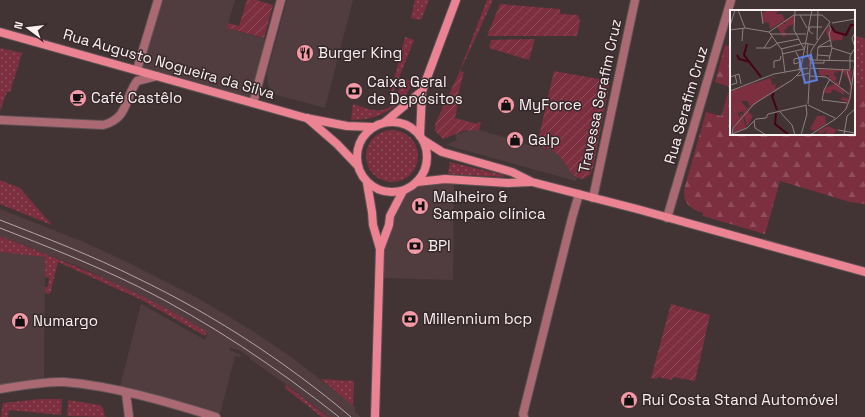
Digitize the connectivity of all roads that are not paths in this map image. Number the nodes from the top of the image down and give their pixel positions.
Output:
1 (158, 0) edge
2 (282, 0) edge
3 (456, 0) edge
4 (635, 0) edge
5 (731, 0) edge
6 (0, 32) edge
7 (138, 70) junction
8 (158, 76) junction
9 (422, 91) junction
10 (254, 102) junction
11 (306, 118) junction
12 (0, 120) edge
13 (385, 122) junction
14 (373, 127) junction
15 (422, 138) junction
16 (358, 166) junction
17 (417, 182) junction
18 (532, 182) junction
19 (367, 183) junction
20 (403, 191) junction
21 (579, 194) junction
22 (593, 198) junction
23 (667, 218) junction
24 (380, 249) junction
25 (865, 272) edge
26 (0, 389) edge
27 (126, 393) junction
28 (129, 417) edge
29 (216, 417) edge
30 (375, 417) edge
31 (524, 417) edge

1 - 7 street
2 - 10 street
3 - 9 main road
4 - 22 street, Travessa Serafim Cruz
5 - 23 street, Rua Serafim Cruz
6 - 7 main road, Rua Augusto Nogueira da Silva
7 - 8 main road, Rua Augusto Nogueira da Silva
8 - 10 main road, Rua Augusto Nogueira da Silva
8 - 12 street
9 - 13 main road
9 - 15 main road
10 - 11 main road, Rua Augusto Nogueira da Silva
11 - 14 main road, Rua Augusto Nogueira da Silva
11 - 16 main road, Rua Augusto Nogueira da Silva
13 - 14 main road
13 - 15 main road
14 - 16 main road
15 - 17 main road
15 - 18 main road
16 - 19 main road
17 - 18 main road
17 - 20 main road
18 - 21 main road
19 - 20 main road
19 - 24 main road
20 - 24 main road
21 - 22 main road
21 - 31 street
22 - 23 main road
23 - 25 main road
24 - 30 main road
26 - 27 street
27 - 28 street
27 - 29 street

